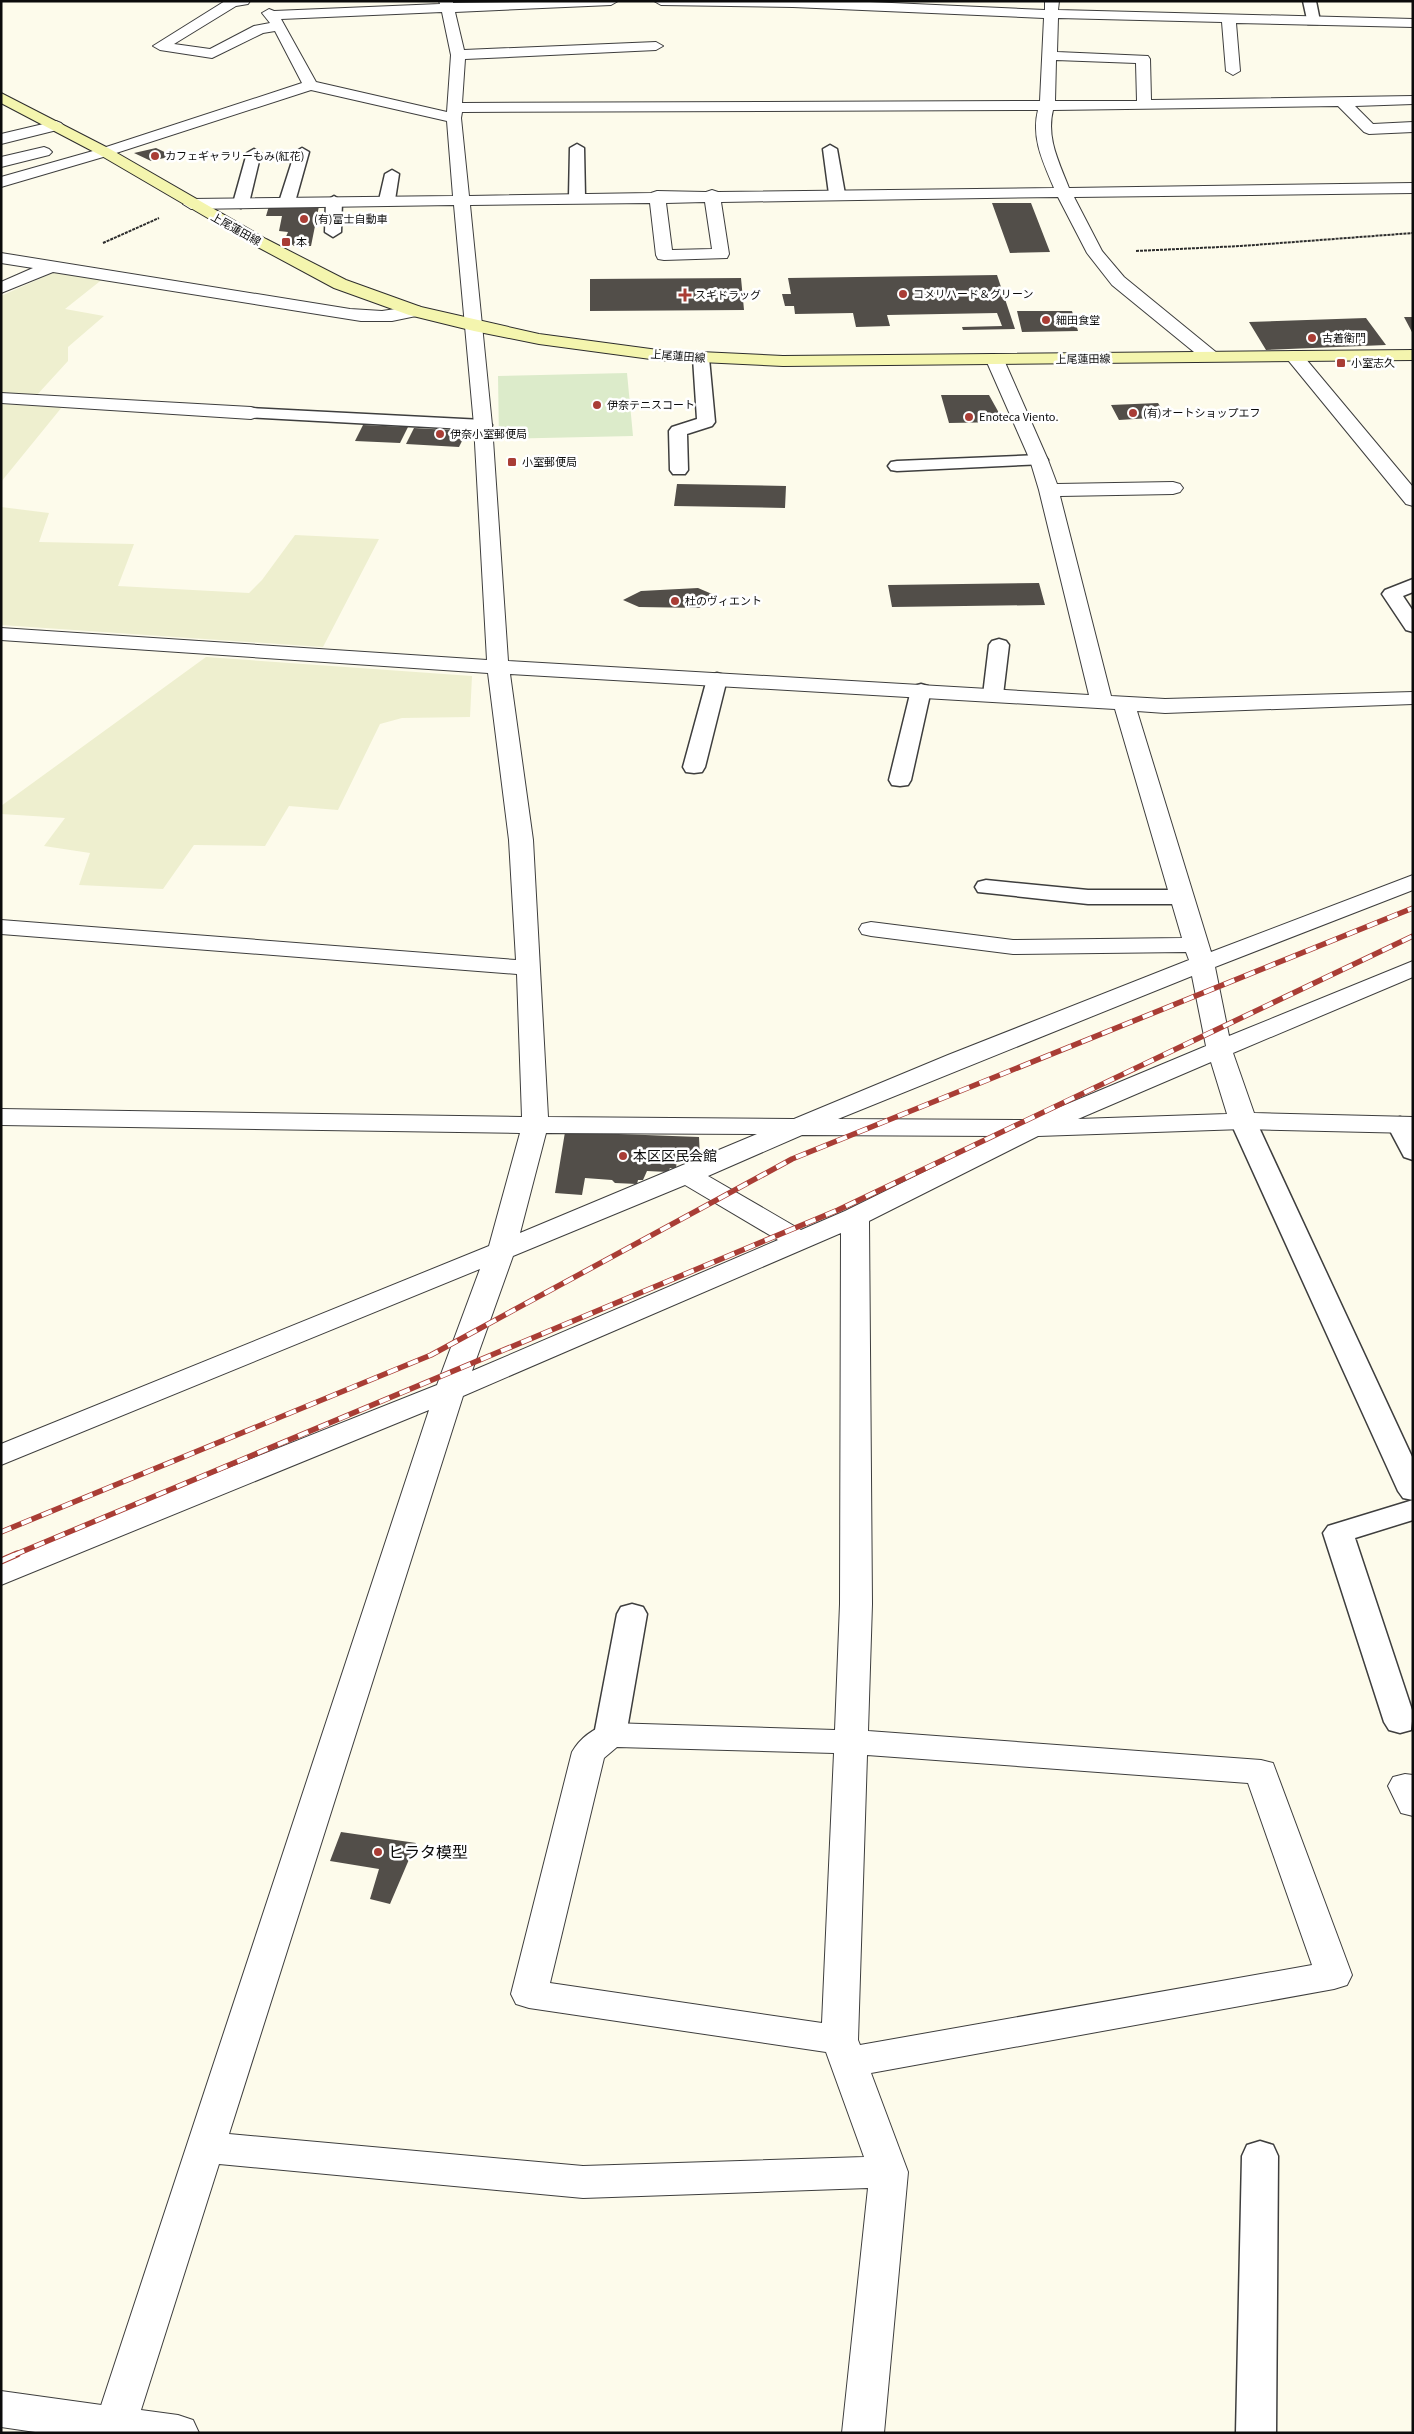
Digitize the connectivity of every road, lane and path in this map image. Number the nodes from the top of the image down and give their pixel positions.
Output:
1 (243, 1) edge
2 (257, 1) edge
3 (611, 1) edge
4 (661, 1) edge
5 (1178, 1) edge
6 (1310, 1) edge
7 (446, 4) edge
8 (1051, 7) edge
9 (1180, 17) junction
10 (1229, 19) junction
11 (276, 21) junction
12 (1313, 21) junction
13 (1413, 23) edge
14 (656, 46) dead end
15 (458, 55) junction
16 (1050, 56) junction
17 (1233, 71) dead end
18 (310, 85) junction
19 (1, 97) edge
20 (1413, 100) edge
21 (1342, 101) junction
22 (1144, 104) junction
23 (1048, 105) junction
24 (454, 113) junction
25 (56, 126) junction
26 (1413, 127) edge
27 (1, 139) edge
28 (86, 142) junction
29 (576, 148) dead end
30 (830, 149) dead end
31 (105, 152) junction
32 (302, 152) dead end
33 (254, 153) dead end
34 (1, 162) edge
35 (392, 174) dead end
36 (1, 182) edge
37 (1413, 188) edge
38 (1063, 192) junction
39 (836, 194) junction
40 (657, 196) junction
41 (712, 196) junction
42 (577, 197) junction
43 (462, 199) junction
44 (387, 200) junction
45 (334, 201) junction
46 (287, 202) junction
47 (241, 203) junction
48 (191, 204) junction
49 (333, 232) dead end
50 (1413, 233) edge
51 (1095, 253) junction
52 (1, 258) edge
53 (52, 266) junction
54 (1, 288) edge
55 (415, 311) junction
56 (474, 326) junction
57 (1413, 355) edge
58 (1294, 356) junction
59 (1211, 357) junction
60 (701, 358) junction
61 (995, 360) junction
62 (1, 398) edge
63 (251, 413) joint
64 (483, 425) junction
65 (1039, 460) junction
66 (897, 466) dead end
67 (679, 470) dead end
68 (1173, 488) dead end
69 (1049, 490) junction
70 (1413, 500) edge
71 (1413, 585) edge
72 (1413, 626) edge
73 (1, 634) edge
74 (999, 645) dead end
75 (498, 667) junction
76 (718, 679) junction
77 (921, 690) junction
78 (993, 696) junction
79 (1413, 698) edge
80 (1112, 702) junction
81 (694, 767) dead end
82 (900, 780) dead end
83 (1413, 882) edge
84 (986, 887) dead end
85 (1182, 896) junction
86 (1, 927) edge
87 (871, 929) dead end
88 (1198, 954) junction
89 (529, 968) junction
90 (1413, 968) edge
91 (1219, 1049) junction
92 (1, 1117) edge
93 (1243, 1120) junction
94 (535, 1125) junction
95 (1406, 1125) edge
96 (796, 1126) junction
97 (1033, 1128) junction
98 (1413, 1152) edge
99 (687, 1175) junction
100 (855, 1217) junction
101 (799, 1241) junction
102 (502, 1249) junction
103 (450, 1392) junction
104 (1, 1455) edge
105 (1413, 1491) edge
106 (1413, 1510) edge
107 (1, 1574) edge
108 (632, 1614) dead end
109 (1400, 1722) dead end
110 (610, 1735) junction
111 (851, 1742) junction
112 (1413, 1787) edge
113 (1413, 1804) edge
114 (844, 2051) junction
115 (208, 2147) junction
116 (1260, 2156) dead end
117 (889, 2172) junction
118 (1, 2409) edge
119 (115, 2429) edge
120 (178, 2433) edge
121 (863, 2433) edge
122 (1256, 2433) edge

1 - 11 street
2 - 11 street
3 - 7 street
4 - 8 street
5 - 9 street
6 - 12 lane
7 - 11 street
7 - 15 street
8 - 9 street
8 - 16 street
9 - 10 street
10 - 12 street
10 - 17 street
11 - 18 street
12 - 13 street
14 - 15 street
15 - 24 street
16 - 22 street
16 - 23 street
18 - 24 street
18 - 31 street
19 - 25 main road, 上尾蓮田線
20 - 21 street
21 - 22 street
21 - 26 street
22 - 23 street
23 - 24 street
23 - 38 street
24 - 43 street
25 - 27 street
25 - 28 main road, 上尾蓮田線
28 - 31 main road, 上尾蓮田線
28 - 34 street
29 - 42 lane
30 - 39 lane
31 - 36 street
31 - 48 main road, 上尾蓮田線
32 - 46 lane
33 - 47 lane
35 - 44 lane
37 - 38 street
38 - 39 street
38 - 51 street
39 - 41 street
40 - 41 street
40 - 41 street
40 - 42 street
42 - 43 street
43 - 44 street
43 - 56 street
44 - 45 street
45 - 46 street
45 - 49 lane
46 - 47 street
47 - 48 street
48 - 53 path
48 - 55 main road, 上尾蓮田線
50 - 51 path
51 - 59 street
52 - 53 street
53 - 54 street
53 - 55 street
55 - 56 main road, 上尾蓮田線
56 - 60 main road, 上尾蓮田線
56 - 64 street
57 - 58 main road, 上尾蓮田線
58 - 59 main road, 上尾蓮田線
58 - 70 street
59 - 61 main road, 上尾蓮田線
60 - 61 main road, 上尾蓮田線
60 - 67 lane
61 - 65 street
62 - 63 street
63 - 64 lane
64 - 75 street
65 - 66 lane
65 - 69 street
68 - 69 street
69 - 80 street
71 - 72 lane
73 - 75 street
74 - 78 lane
75 - 76 street
75 - 89 street
76 - 77 street
76 - 81 lane
77 - 78 street
77 - 82 lane
78 - 80 street
79 - 80 street
80 - 85 street
83 - 88 street
84 - 85 lane
85 - 88 street
86 - 89 street
87 - 88 street
88 - 91 street
88 - 96 street
89 - 94 street
90 - 91 street
91 - 93 street
91 - 97 street
92 - 94 street
93 - 95 street
93 - 97 street
93 - 105 lane
94 - 96 street
94 - 102 street
95 - 98 lane
96 - 97 street
96 - 99 street
97 - 100 street
99 - 101 street
99 - 102 street
100 - 101 street
100 - 111 street
101 - 103 street
102 - 103 street
102 - 104 street
103 - 107 street
103 - 115 street
106 - 109 lane
108 - 110 lane
110 - 111 street
110 - 114 street
111 - 114 street
111 - 114 street
112 - 113 street
114 - 117 street
115 - 117 street
115 - 119 street
116 - 122 lane
117 - 121 street
118 - 119 street
119 - 120 street

